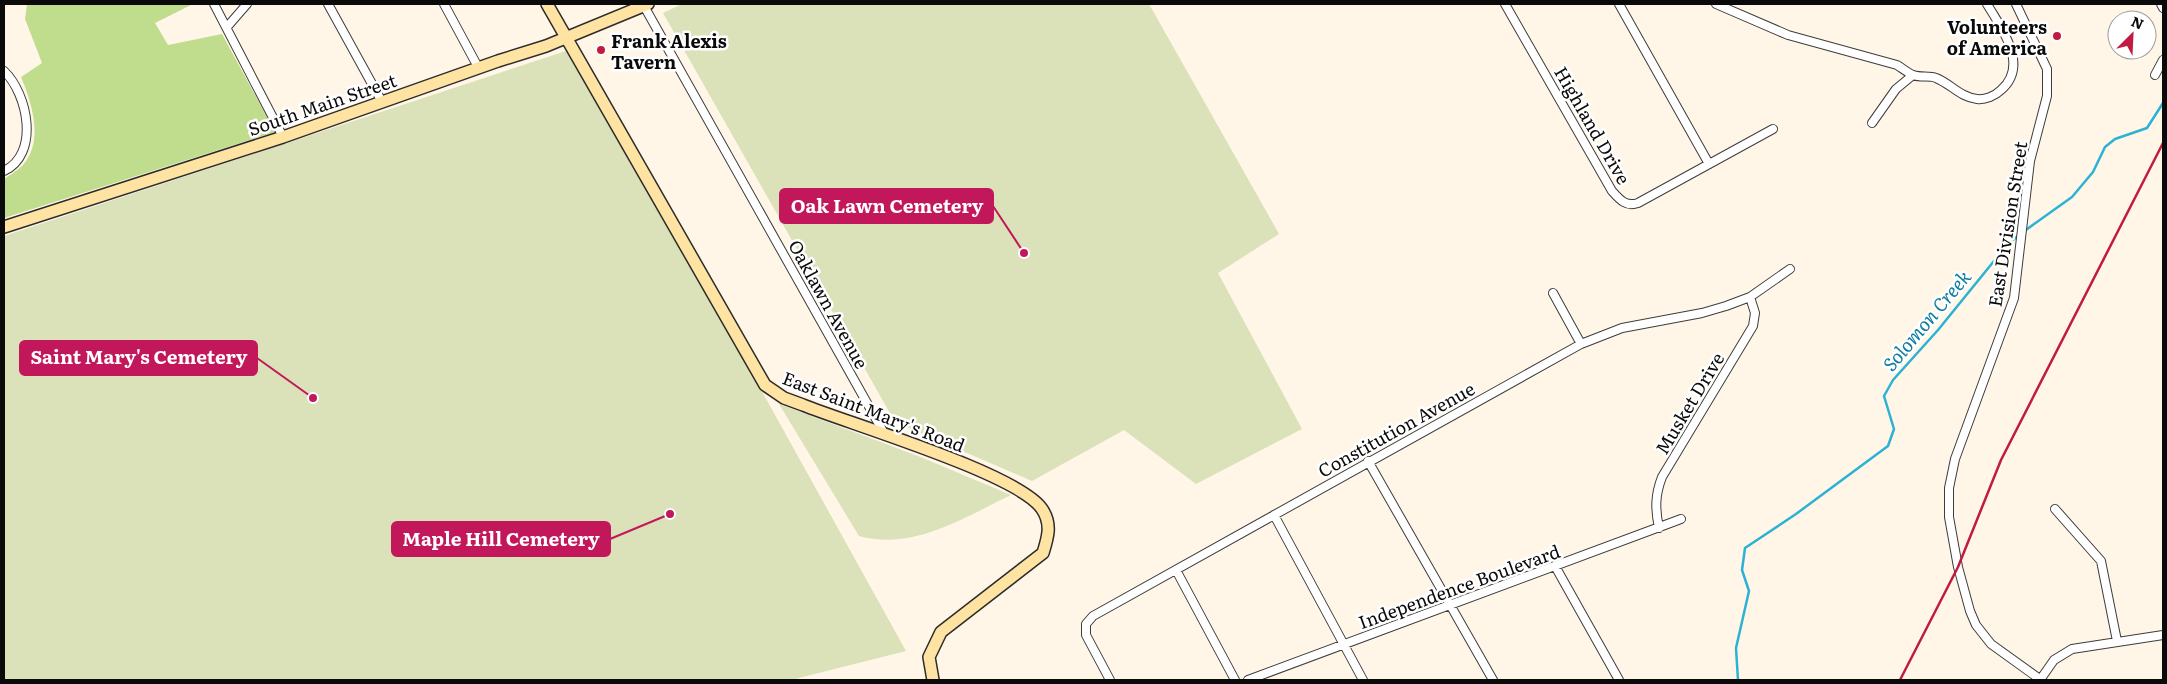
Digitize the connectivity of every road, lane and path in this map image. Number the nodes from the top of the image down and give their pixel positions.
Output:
1 (214, 4) edge
2 (247, 4) edge
3 (328, 4) edge
4 (444, 4) edge
5 (548, 4) edge
6 (1506, 4) edge
7 (1619, 4) edge
8 (1716, 4) edge
9 (1987, 4) edge
10 (2016, 4) edge
11 (2161, 4) edge
12 (646, 5) edge
13 (2163, 8) edge
14 (227, 27) junction
15 (568, 38) junction
16 (2163, 60) edge
17 (478, 67) junction
18 (4, 71) edge
19 (1913, 75) junction
20 (2155, 75) dead end
21 (382, 102) junction
22 (1872, 123) dead end
23 (1773, 129) dead end
24 (283, 137) junction
25 (1709, 164) junction
26 (4, 171) edge
27 (4, 227) edge
28 (1790, 269) dead end
29 (1554, 293) dead end
30 (1750, 297) junction
31 (1581, 344) junction
32 (885, 435) junction
33 (1368, 461) junction
34 (2055, 509) dead end
35 (1274, 515) junction
36 (1681, 519) dead end
37 (1659, 528) junction
38 (1555, 566) junction
39 (1176, 570) junction
40 (1451, 604) junction
41 (2163, 635) edge
42 (2118, 641) junction
43 (1343, 645) junction
44 (932, 680) edge
45 (1110, 680) edge
46 (1235, 680) edge
47 (1248, 680) edge
48 (1363, 680) edge
49 (1493, 680) edge
50 (1618, 680) edge
51 (2040, 680) edge

1 - 14 street
2 - 14 street
3 - 21 street
4 - 17 street
5 - 15 street, East Saint Mary's Road
6 - 25 street, Highland Drive
7 - 25 street
8 - 19 street
9 - 19 street
10 - 51 street, East Division Street
11 - 13 street
12 - 15 street, South Main Street
12 - 32 street, Oaklawn Avenue
14 - 24 street
15 - 17 street, South Main Street
15 - 32 street, East Saint Mary's Road
16 - 20 street
17 - 21 street, South Main Street
18 - 26 street
19 - 22 street
21 - 24 street, South Main Street
23 - 25 street, Highland Drive
24 - 27 street, South Main Street
28 - 30 street, Constitution Avenue
29 - 31 street
30 - 31 street, Constitution Avenue
30 - 37 street, Musket Drive
31 - 33 street, Constitution Avenue
32 - 44 street, East Saint Mary's Road
33 - 35 street, Constitution Avenue
33 - 40 street
34 - 42 street
35 - 39 street, Constitution Avenue
35 - 43 street
36 - 37 street, Independence Boulevard
37 - 38 street, Independence Boulevard
38 - 40 street, Independence Boulevard
38 - 50 street
39 - 45 street, Constitution Avenue
39 - 46 street
40 - 43 street, Independence Boulevard
40 - 49 street
41 - 42 street
42 - 51 street
43 - 47 street, Independence Boulevard
43 - 48 street

